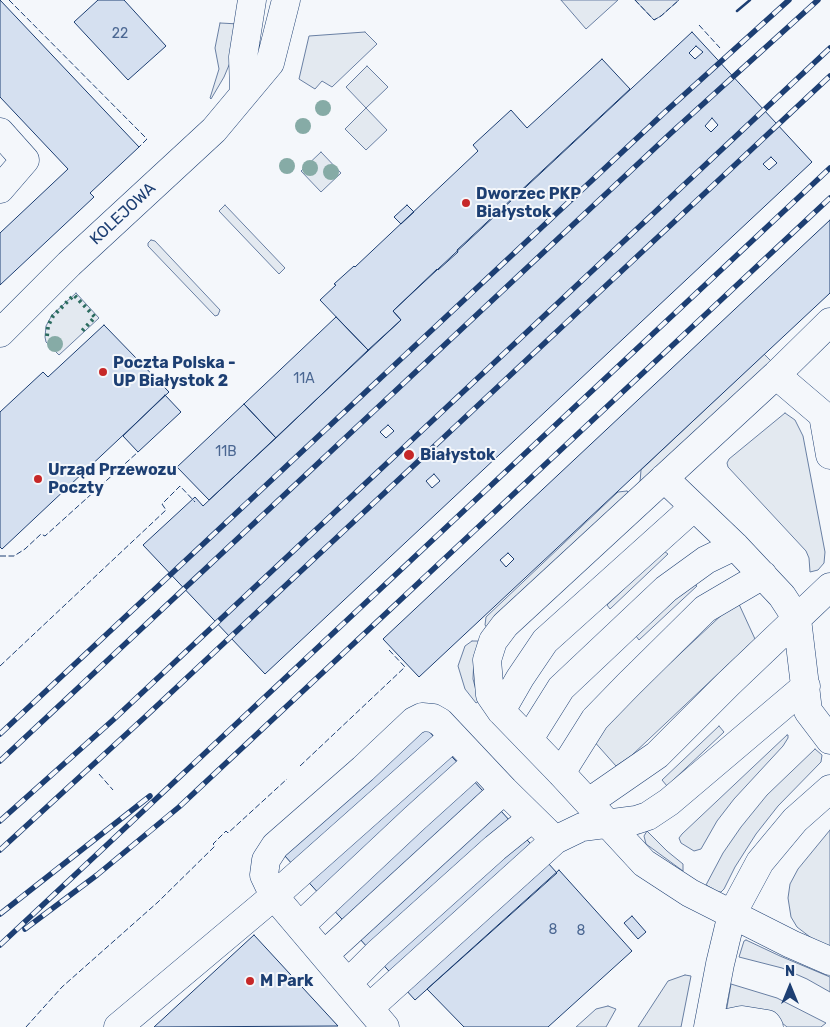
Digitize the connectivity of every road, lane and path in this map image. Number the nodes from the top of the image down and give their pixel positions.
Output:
1 (252, 0) edge
2 (286, 0) edge
3 (244, 94) junction
4 (0, 132) edge
5 (0, 189) edge
6 (830, 322) edge
7 (0, 333) edge
8 (776, 375) junction
9 (830, 455) edge
10 (664, 478) junction
11 (694, 506) junction
12 (735, 546) junction
13 (763, 575) junction
14 (830, 587) edge
15 (796, 619) junction
16 (806, 686) junction
17 (501, 711) junction
18 (453, 737) junction
19 (529, 739) junction
20 (830, 740) edge
21 (477, 762) junction
22 (561, 773) junction
23 (830, 789) edge
24 (504, 790) junction
25 (589, 802) junction
26 (532, 818) junction
27 (609, 824) junction
28 (555, 840) junction
29 (274, 896) junction
30 (732, 914) junction
31 (300, 926) junction
32 (324, 955) junction
33 (830, 961) edge
34 (348, 983) junction
35 (377, 1018) edge
36 (118, 1027) edge
37 (708, 1027) edge
38 (770, 1027) edge

1 - 3 street
2 - 3 street, KOLEJOWA
3 - 7 street, KOLEJOWA
4 - 5 street
6 - 8 street
8 - 9 street
8 - 10 street
10 - 11 street
10 - 17 street
11 - 12 street
11 - 17 street
12 - 13 street
12 - 19 street
13 - 15 street
13 - 22 street
14 - 15 street
15 - 16 street
15 - 25 street
16 - 20 street
16 - 27 street
17 - 19 street
18 - 21 street
18 - 29 street
18 - 29 street
19 - 22 street
21 - 24 street
21 - 31 street
22 - 25 street
23 - 30 street
24 - 26 street
24 - 32 street
25 - 27 street
26 - 28 street
26 - 34 street
27 - 28 street
27 - 30 street
28 - 35 street
29 - 31 street
29 - 36 street
30 - 33 street
30 - 37 street
31 - 32 street
32 - 34 street
34 - 35 street
37 - 38 street

